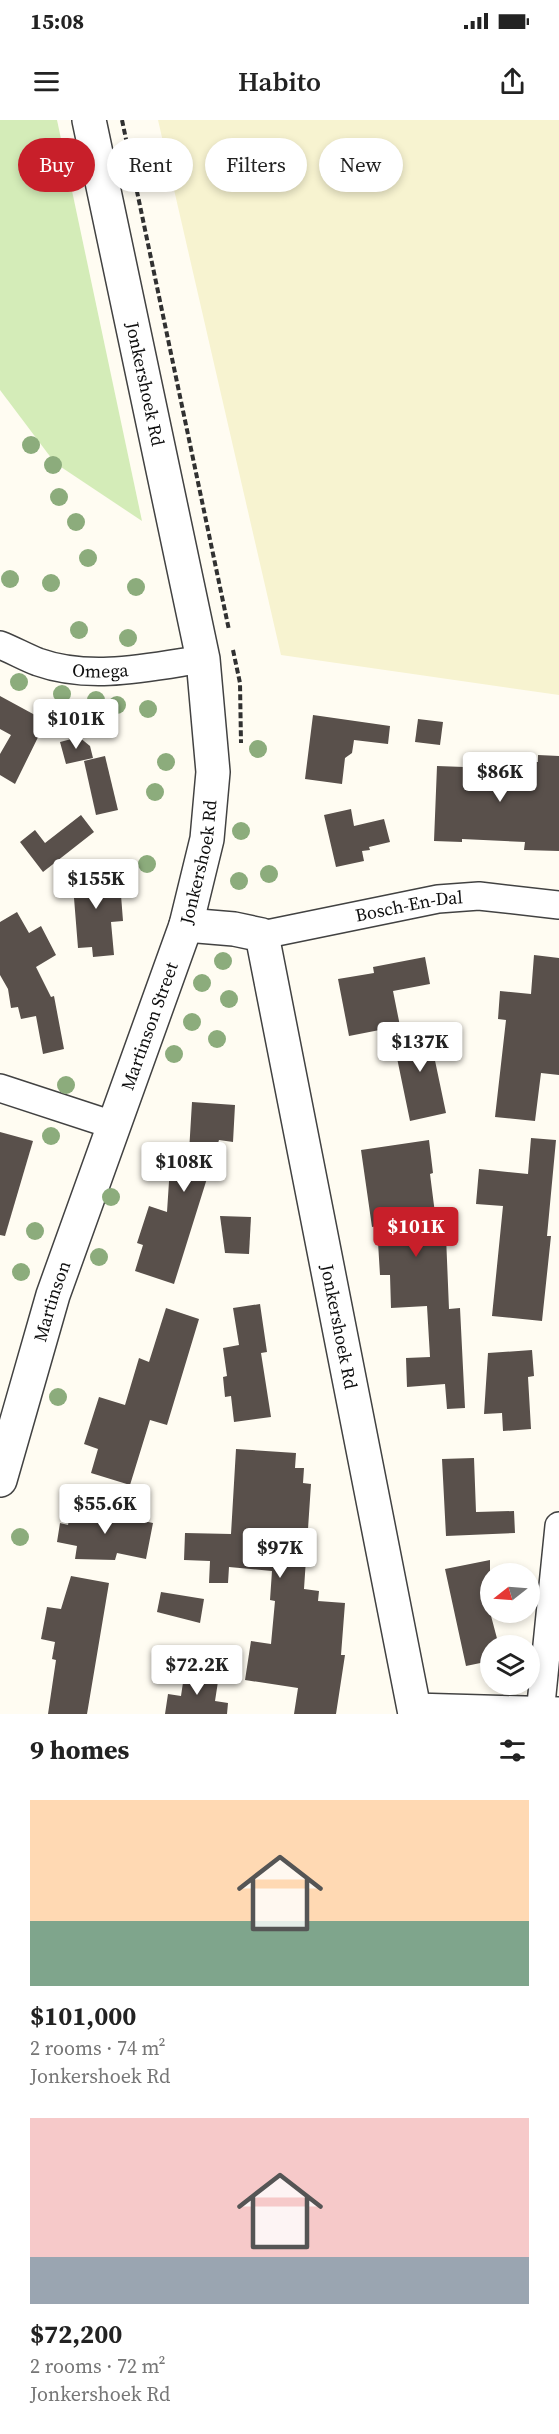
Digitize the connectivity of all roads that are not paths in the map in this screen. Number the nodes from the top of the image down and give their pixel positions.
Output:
1 (89, 120) edge
2 (0, 645) edge
3 (203, 659) junction
4 (559, 905) edge
5 (186, 925) junction
6 (262, 935) junction
7 (0, 1088) edge
8 (113, 1125) junction
9 (1, 1469) edge
10 (559, 1526) edge
11 (414, 1711) edge
12 (546, 1712) edge

1 - 3 street, Jonkershoek Rd
2 - 3 street, Omega
3 - 5 street, Jonkershoek Rd
4 - 6 street, Bosch-En-Dal
5 - 6 street, Jonkershoek Rd
5 - 8 street, Martinson Street
6 - 11 street, Jonkershoek Rd
7 - 8 street
8 - 9 street, Martinson
10 - 12 street
11 - 12 street

